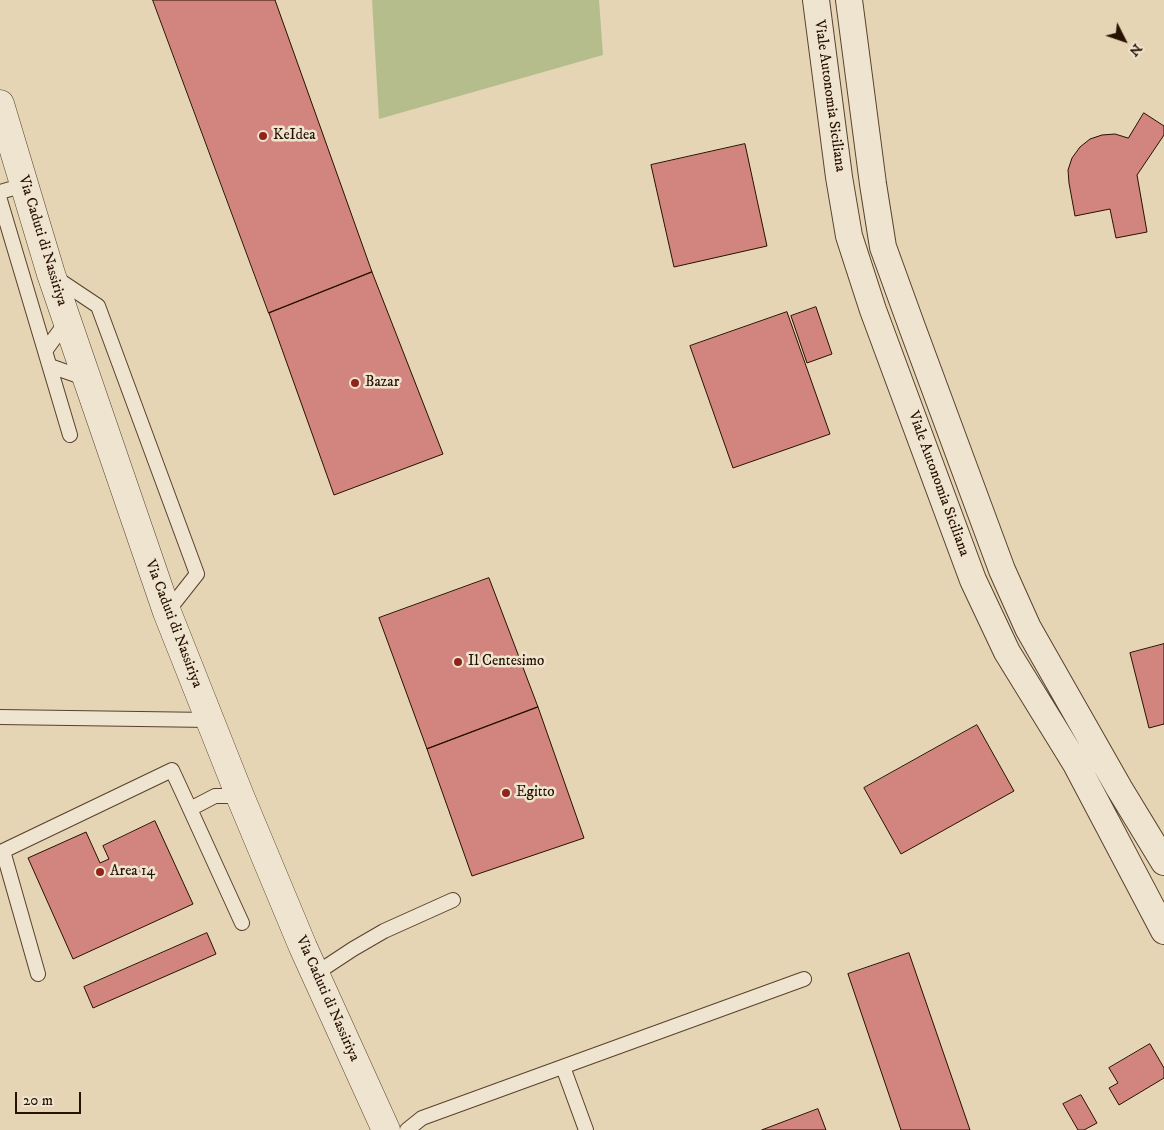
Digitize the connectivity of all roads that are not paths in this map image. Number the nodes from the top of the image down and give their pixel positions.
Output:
1 (816, 0) edge
2 (849, 0) edge
3 (0, 104) edge
4 (6, 150) edge
5 (12, 189) edge
6 (0, 200) edge
7 (51, 274) junction
8 (67, 321) junction
9 (912, 327) junction
10 (884, 338) junction
11 (45, 351) junction
12 (50, 366) junction
13 (87, 378) junction
14 (70, 436) dead end
15 (167, 612) junction
16 (0, 717) edge
17 (210, 720) junction
18 (240, 796) junction
19 (190, 809) junction
20 (1164, 862) edge
21 (453, 900) dead end
22 (1162, 923) edge
23 (242, 924) dead end
24 (38, 974) dead end
25 (315, 974) junction
26 (804, 979) dead end
27 (563, 1067) junction
28 (425, 1124) edge
29 (386, 1130) edge
30 (407, 1130) edge
31 (586, 1130) edge

1 - 10 street, Viale Autonomia Siciliana
2 - 9 street, Viale Autonomia Siciliana
3 - 4 street, Via Caduti di Nassiriya
4 - 5 street, Via Caduti di Nassiriya
5 - 7 street, Via Caduti di Nassiriya
6 - 11 lane
7 - 8 street, Via Caduti di Nassiriya
7 - 15 lane
8 - 11 lane
8 - 13 street, Via Caduti di Nassiriya
9 - 10 lane
9 - 20 street, Viale Autonomia Siciliana
10 - 22 street, Viale Autonomia Siciliana
11 - 12 lane
12 - 13 lane
12 - 14 lane
13 - 15 street, Via Caduti di Nassiriya
15 - 17 street, Via Caduti di Nassiriya
16 - 17 lane
17 - 18 street, Via Caduti di Nassiriya
18 - 19 lane
18 - 25 street, Via Caduti di Nassiriya
19 - 23 lane
19 - 24 lane
21 - 25 lane
25 - 29 street, Via Caduti di Nassiriya
26 - 27 lane
27 - 28 lane
27 - 31 lane
28 - 30 lane

